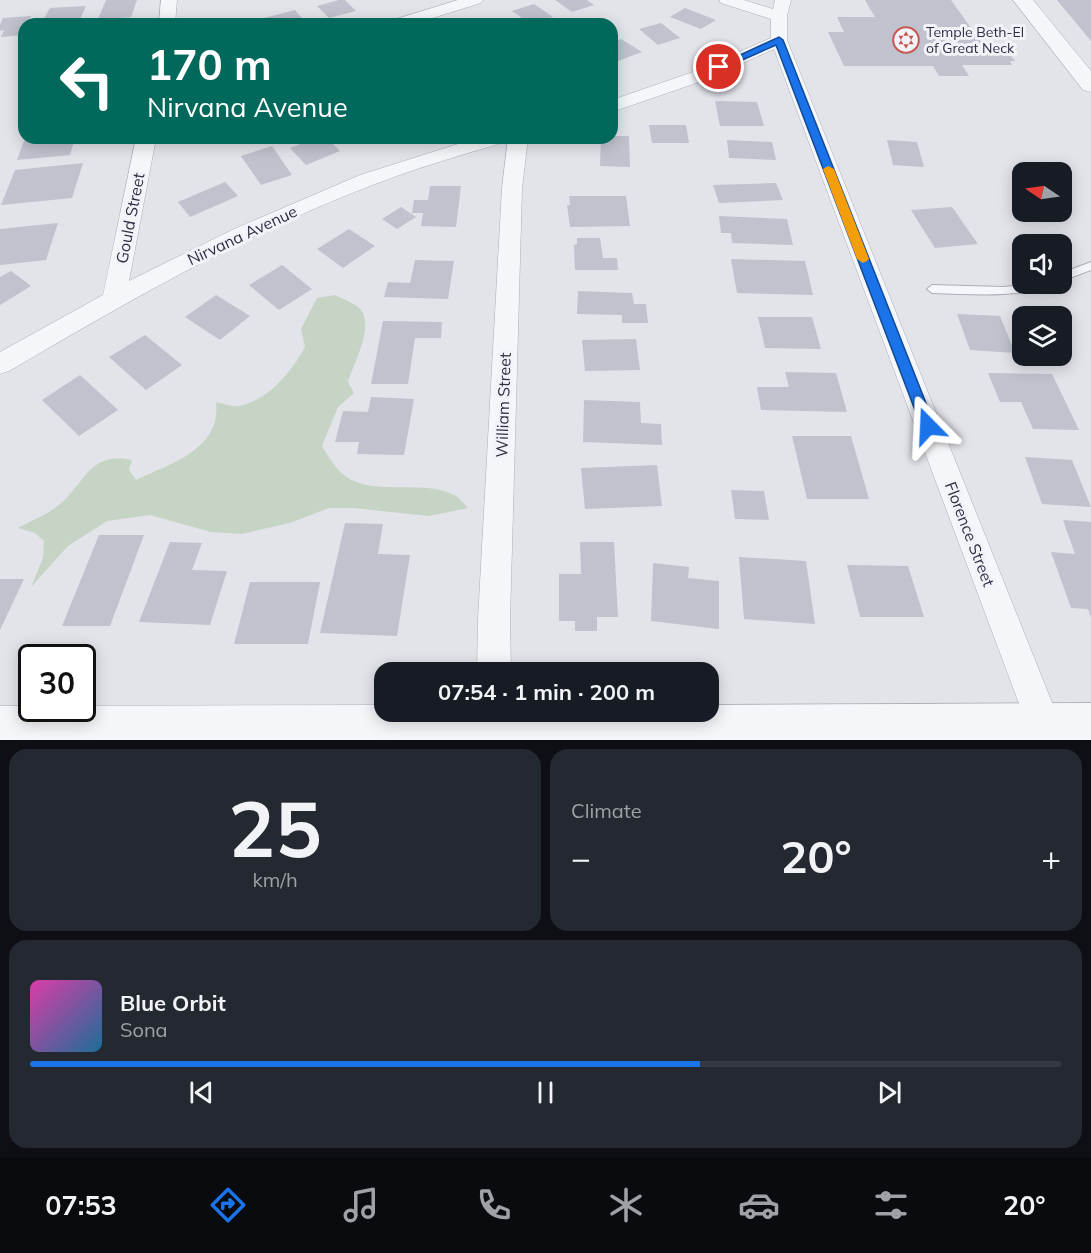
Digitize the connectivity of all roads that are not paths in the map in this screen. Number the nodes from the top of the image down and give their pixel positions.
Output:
1 (169, 0) edge
2 (476, 0) edge
3 (727, 0) edge
4 (1023, 0) edge
5 (168, 18) edge
6 (416, 18) edge
7 (780, 19) edge
8 (1091, 85) edge
9 (618, 104) edge
10 (145, 144) edge
11 (474, 144) edge
12 (517, 144) edge
13 (1091, 266) edge
14 (1072, 273) edge
15 (932, 289) dead end
16 (1012, 289) edge
17 (114, 298) junction
18 (0, 364) edge
19 (494, 662) edge
20 (1044, 725) junction
21 (1091, 725) edge
22 (494, 726) edge
23 (0, 728) edge

1 - 5 street
2 - 6 street
3 - 7 street
4 - 8 street
7 - 9 street
7 - 20 street, Florence Street
10 - 17 street, Gould Street
11 - 17 street, Nirvana Avenue
12 - 19 street, William Street
13 - 14 lane
15 - 16 lane
17 - 18 street, Nirvana Avenue
20 - 21 street
20 - 22 street
22 - 23 street

